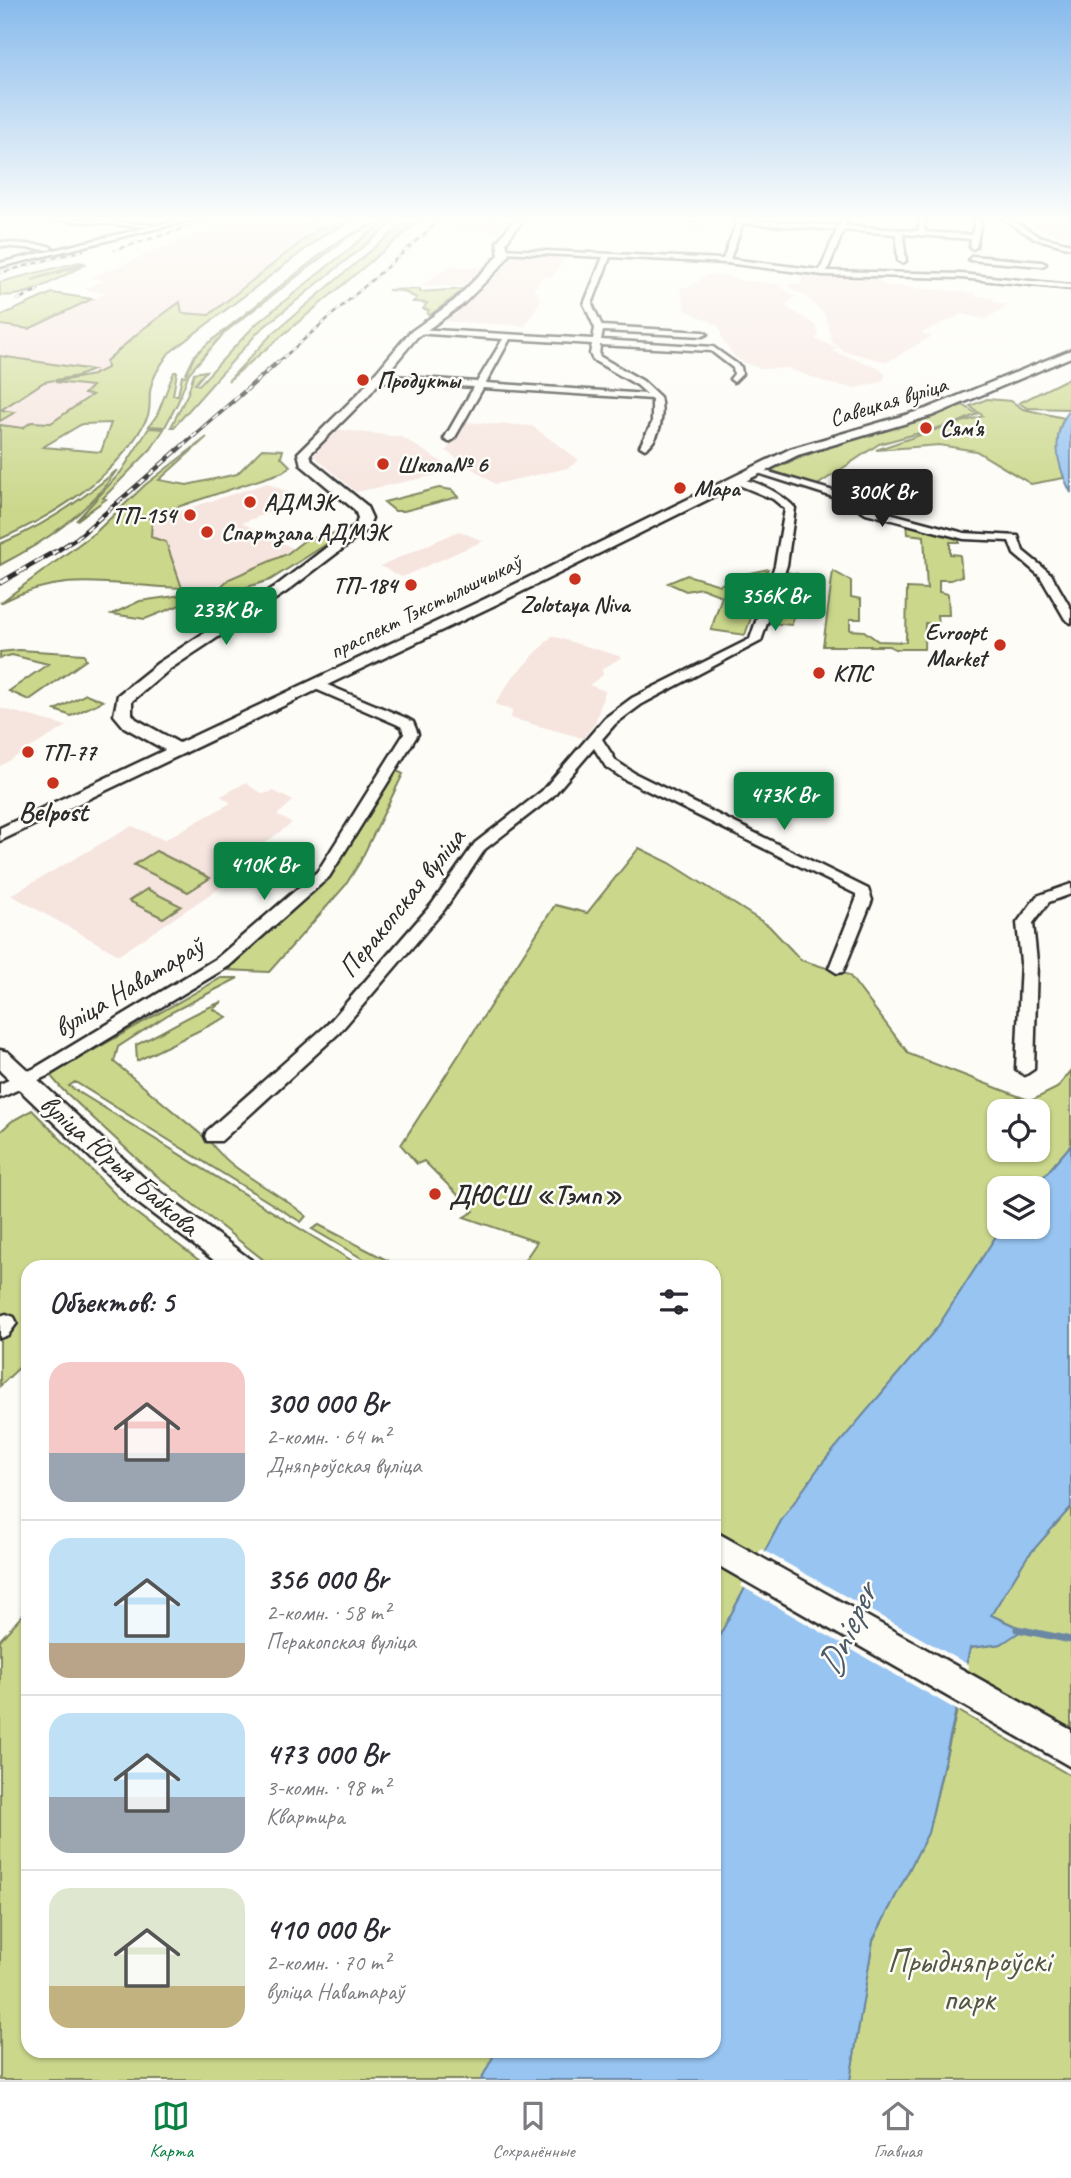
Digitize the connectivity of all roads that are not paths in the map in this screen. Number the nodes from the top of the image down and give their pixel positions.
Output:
1 (441, 313) edge
2 (592, 313) edge
3 (599, 328) junction
4 (417, 331) junction
5 (703, 334) dead end
6 (508, 338) junction
7 (595, 343) junction
8 (1071, 353) edge
9 (379, 378) junction
10 (734, 379) dead end
11 (480, 384) junction
12 (656, 397) junction
13 (449, 439) dead end
14 (645, 446) dead end
15 (794, 452) joint
16 (759, 470) junction
17 (738, 481) junction
18 (1071, 619) edge
19 (318, 685) junction
20 (595, 738) junction
21 (179, 750) junction
22 (0, 835) edge
23 (1071, 889) edge
24 (837, 968) dead end
25 (0, 1058) edge
26 (1024, 1069) dead end
27 (25, 1079) junction
28 (0, 1091) edge
29 (214, 1136) dead end
30 (234, 1260) edge
31 (721, 1550) edge
32 (1071, 1749) edge

1 - 4 main road
2 - 3 street
3 - 5 street
3 - 7 street
4 - 6 street
4 - 9 main road
6 - 7 street
6 - 11 street
7 - 10 street
7 - 12 street
8 - 15 main road, Савецкая вуліца
9 - 11 street
9 - 21 main road
11 - 12 street
11 - 13 street
12 - 14 street
15 - 16 main road, праспект Тэкстыльшчыкаў
16 - 17 main road, праспект Тэкстыльшчыкаў
16 - 18 street
17 - 19 main road, праспект Тэкстыльшчыкаў
17 - 20 street, Перакопская вуліца
19 - 21 main road, праспект Тэкстыльшчыкаў
19 - 27 street, вуліца Наватараў
20 - 24 street
20 - 29 street, Перакопская вуліца
21 - 22 main road, праспект Тэкстыльшчыкаў
23 - 26 street
25 - 27 main road, вуліца Юрыя Бабкова
27 - 28 street, вуліца Наватараў
27 - 30 main road, вуліца Юрыя Бабкова
31 - 32 main road

